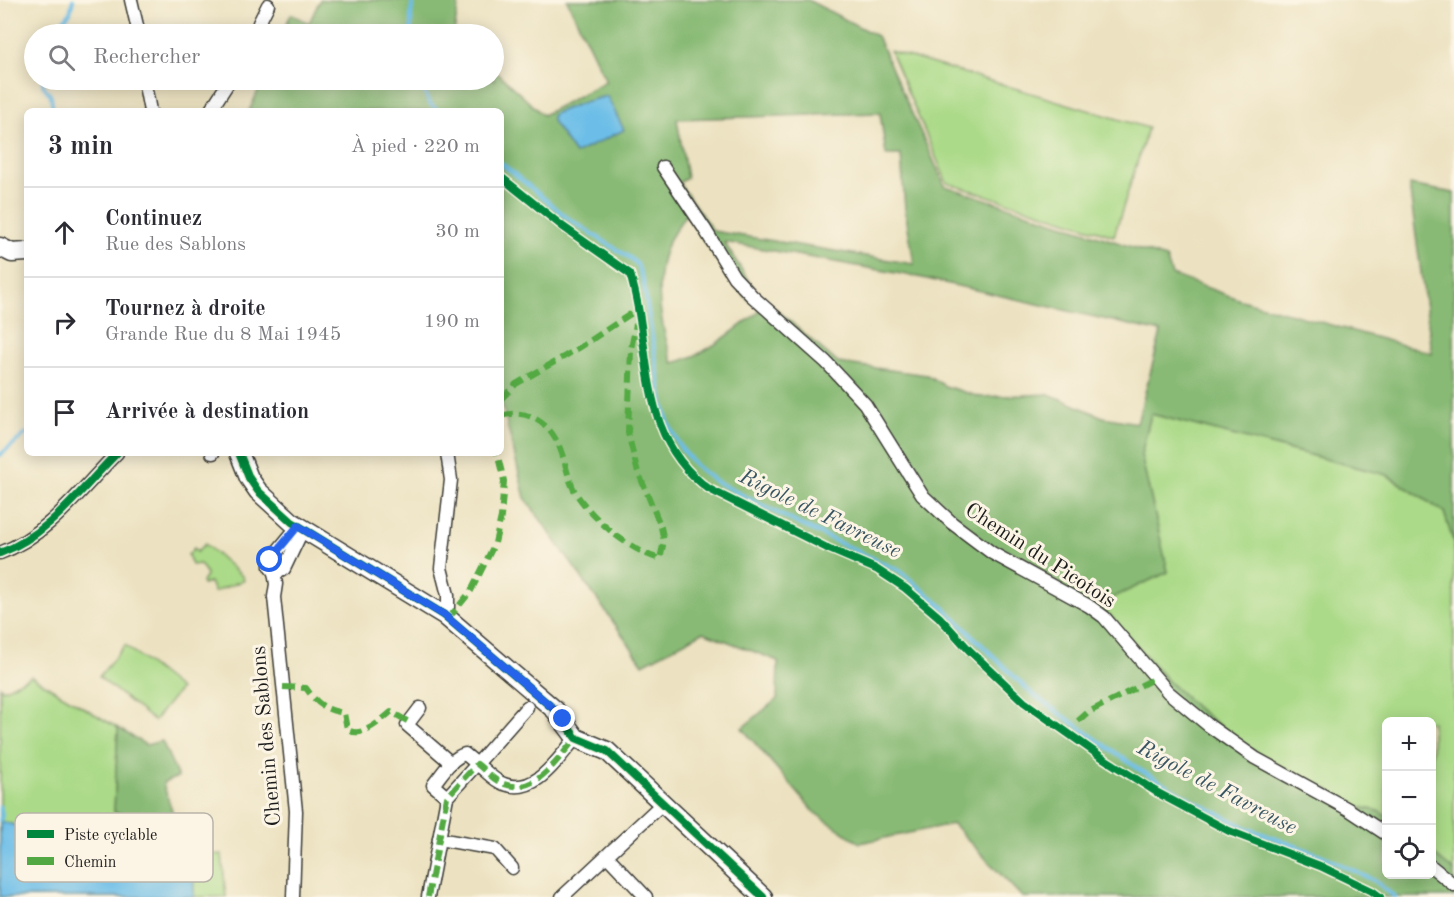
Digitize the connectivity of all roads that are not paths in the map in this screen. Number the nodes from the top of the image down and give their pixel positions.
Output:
1 (130, 0) edge
2 (268, 5) dead end
3 (136, 24) edge
4 (259, 24) edge
5 (146, 90) edge
6 (222, 90) edge
7 (149, 108) edge
8 (212, 108) edge
9 (663, 167) dead end
10 (114, 456) edge
11 (240, 456) edge
12 (447, 456) edge
13 (301, 528) junction
14 (0, 554) edge
15 (444, 615) junction
16 (527, 707) dead end
17 (420, 708) dead end
18 (576, 738) junction
19 (451, 763) junction
20 (477, 764) junction
21 (447, 797) junction
22 (663, 803) junction
23 (1382, 831) edge
24 (439, 839) junction
25 (607, 856) junction
26 (512, 868) dead end
27 (1436, 871) edge
28 (1454, 885) edge
29 (293, 897) edge
30 (428, 897) edge
31 (562, 897) edge
32 (646, 897) edge
33 (763, 897) edge

1 - 3 street
2 - 4 street
5 - 7 street
6 - 8 street
9 - 23 street, Chemin du Picotois
10 - 14 street
11 - 13 main road
12 - 15 street
13 - 15 main road
13 - 29 street, Chemin des Sablons
15 - 18 main road
16 - 20 street
17 - 19 street
18 - 20 street
18 - 22 main road
19 - 20 street
19 - 21 street
20 - 21 street
21 - 24 street
22 - 25 street
22 - 33 main road
24 - 26 street
24 - 30 street
25 - 31 street
25 - 32 street
27 - 28 street

